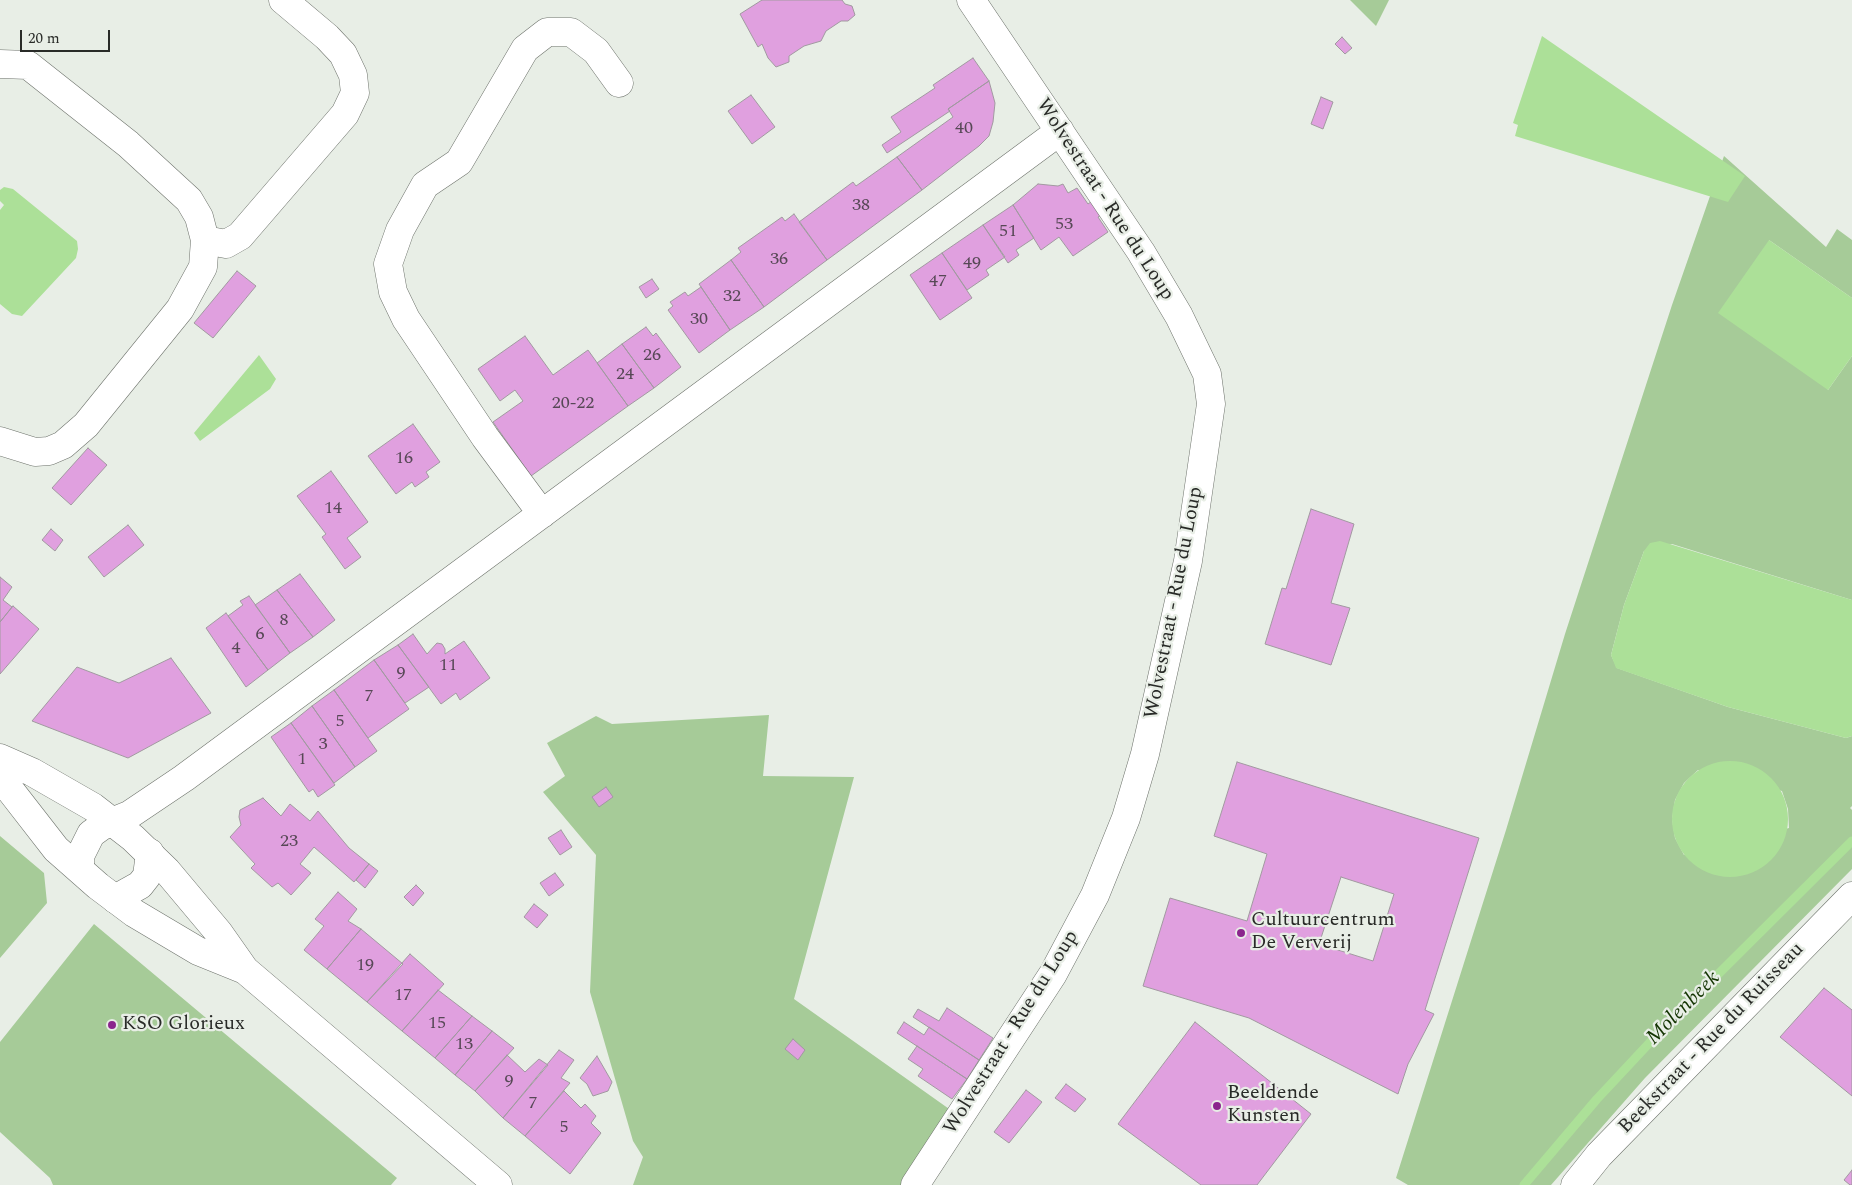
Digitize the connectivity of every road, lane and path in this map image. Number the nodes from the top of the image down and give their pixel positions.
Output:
1 (283, 0) edge
2 (972, 0) edge
3 (0, 64) edge
4 (619, 83) dead end
5 (1060, 131) junction
6 (206, 240) junction
7 (0, 441) edge
8 (542, 514) junction
9 (0, 758) edge
10 (0, 777) edge
11 (112, 822) junction
12 (150, 853) junction
13 (80, 869) junction
14 (1852, 896) edge
15 (115, 899) junction
16 (245, 970) junction
17 (498, 1185) edge
18 (915, 1185) edge
19 (1575, 1185) edge

1 - 6 street
2 - 5 street, Wolvestraat - Rue du Loup
3 - 6 street
4 - 8 street
5 - 8 street
5 - 18 street, Wolvestraat - Rue du Loup
6 - 7 street
8 - 11 street
9 - 11 street
10 - 13 street
11 - 12 street
11 - 13 street
12 - 15 street
12 - 16 street
13 - 15 street
14 - 19 street, Beekstraat - Rue du Ruisseau
15 - 16 street
16 - 17 street

